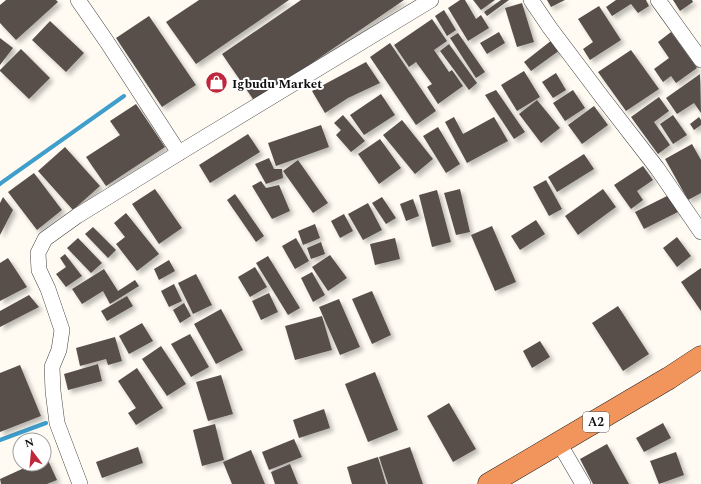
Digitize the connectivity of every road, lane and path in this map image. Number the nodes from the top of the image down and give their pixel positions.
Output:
1 (78, 0) edge
2 (431, 0) edge
3 (531, 0) edge
4 (658, 0) edge
5 (701, 60) edge
6 (179, 153) junction
7 (701, 232) edge
8 (701, 357) edge
9 (559, 443) junction
10 (80, 484) edge
11 (489, 484) edge
12 (583, 484) edge

1 - 6 street
2 - 6 street
3 - 7 street
4 - 5 street
6 - 10 street
8 - 9 highway, A2
9 - 11 highway, A2
9 - 12 street

